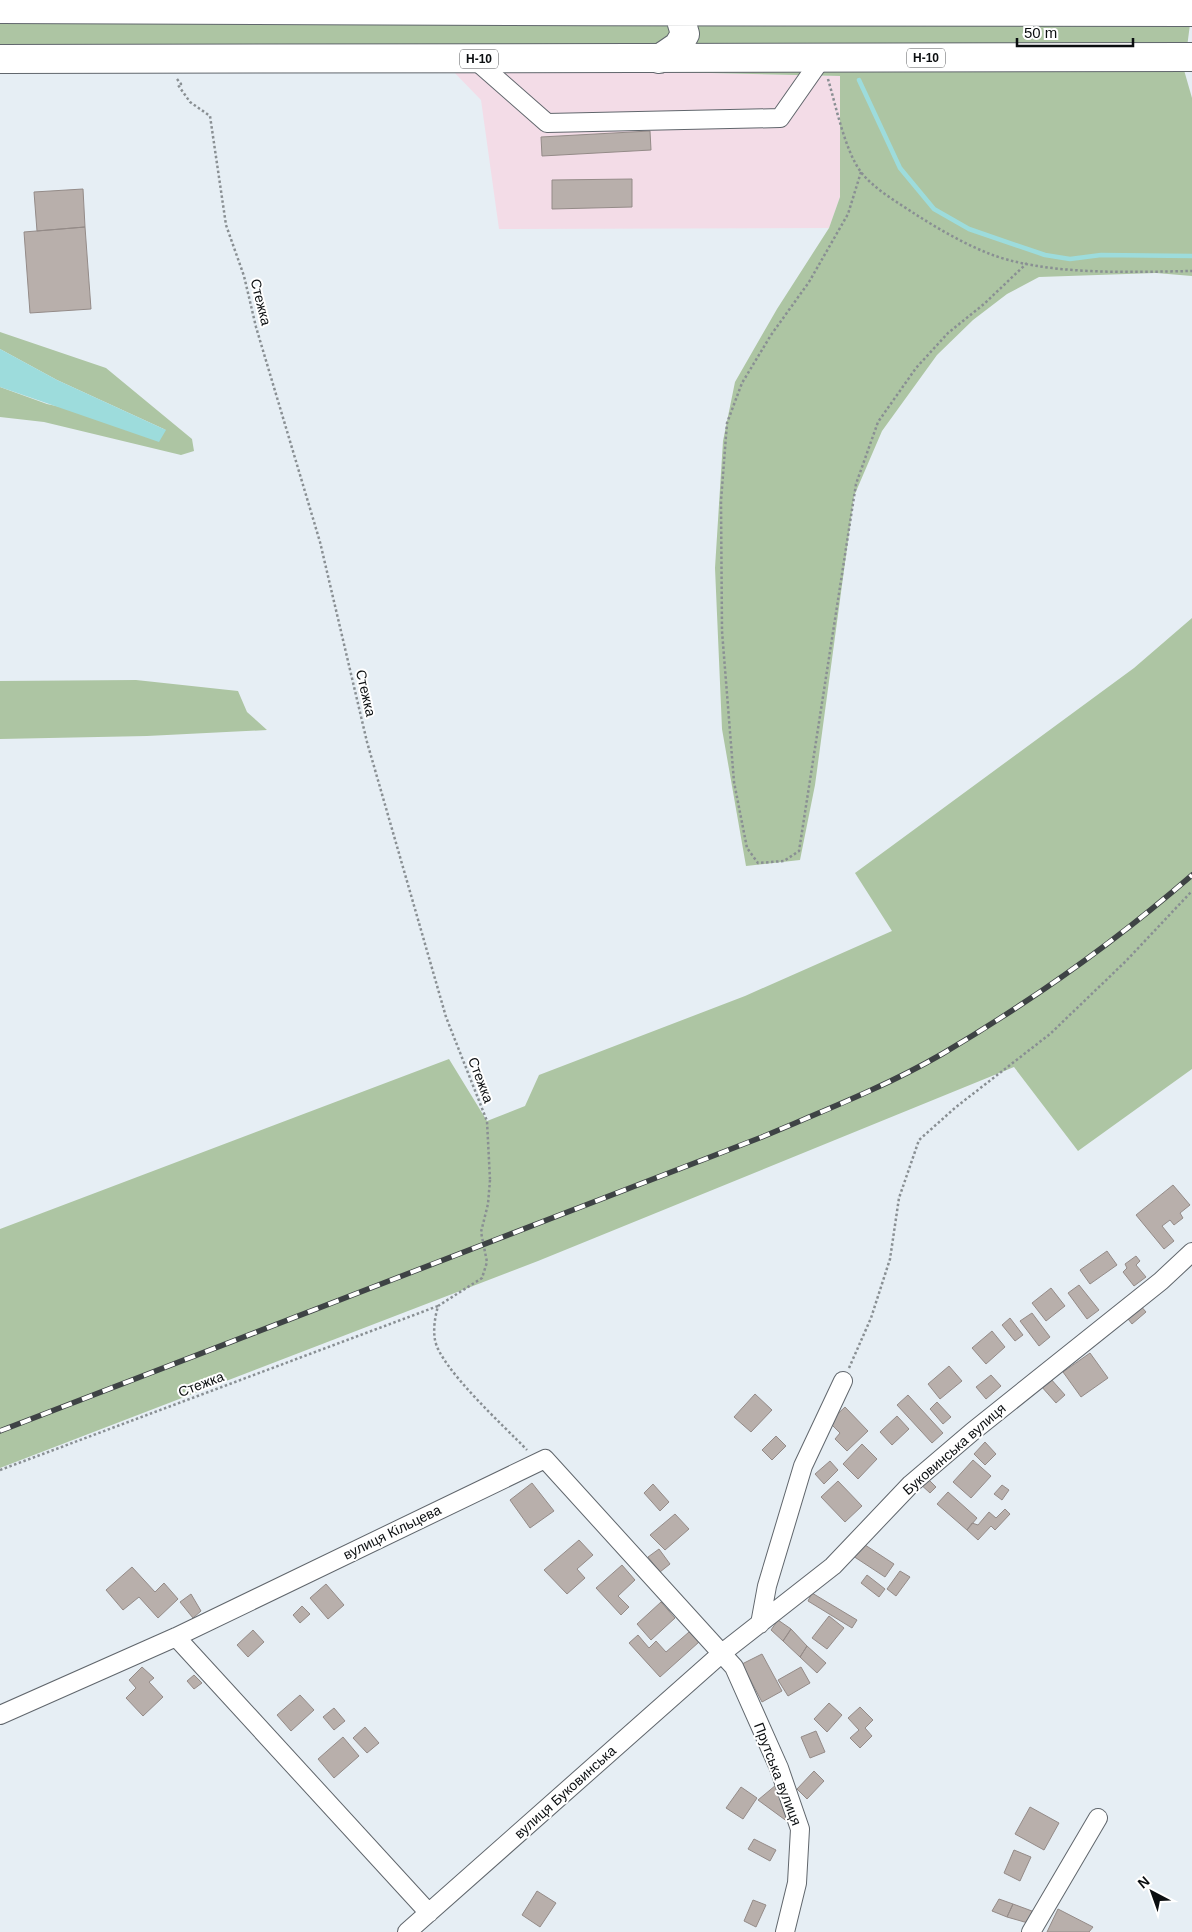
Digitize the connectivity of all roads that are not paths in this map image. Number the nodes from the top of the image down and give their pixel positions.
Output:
1 (104, 0) edge
2 (588, 0) edge
3 (990, 0) edge
4 (62, 2) dead end
5 (175, 4) edge
6 (677, 5) edge
7 (0, 9) edge
8 (550, 10) junction
9 (1192, 12) edge
10 (961, 13) junction
11 (1192, 57) edge
12 (473, 58) junction
13 (822, 58) junction
14 (659, 59) junction
15 (0, 60) edge
16 (1192, 1252) edge
17 (843, 1381) road end
18 (760, 1624) junction
19 (176, 1637) junction
20 (722, 1653) junction
21 (0, 1715) edge
22 (1098, 1818) dead end
23 (429, 1913) junction
24 (407, 1932) edge
25 (785, 1932) edge
26 (1031, 1932) edge

1 - 4 street
2 - 8 main road
3 - 10 street
5 - 7 main road
5 - 8 main road
6 - 8 main road
6 - 10 main road
6 - 14 main road
9 - 10 main road
11 - 13 main road, Н-10
12 - 13 street
12 - 14 main road, Н-10
12 - 15 main road, Н-10
13 - 14 main road, Н-10
16 - 18 street, Буковинська вулиця
17 - 18 street
18 - 20 street, Буковинська вулиця
19 - 20 street, вулиця Кільцева
19 - 21 street, вулиця Кільцева
19 - 23 street
20 - 23 street, вулиця Буковинська
20 - 25 street, Прутська вулиця
22 - 26 street
23 - 24 street, вулиця Буковинська

